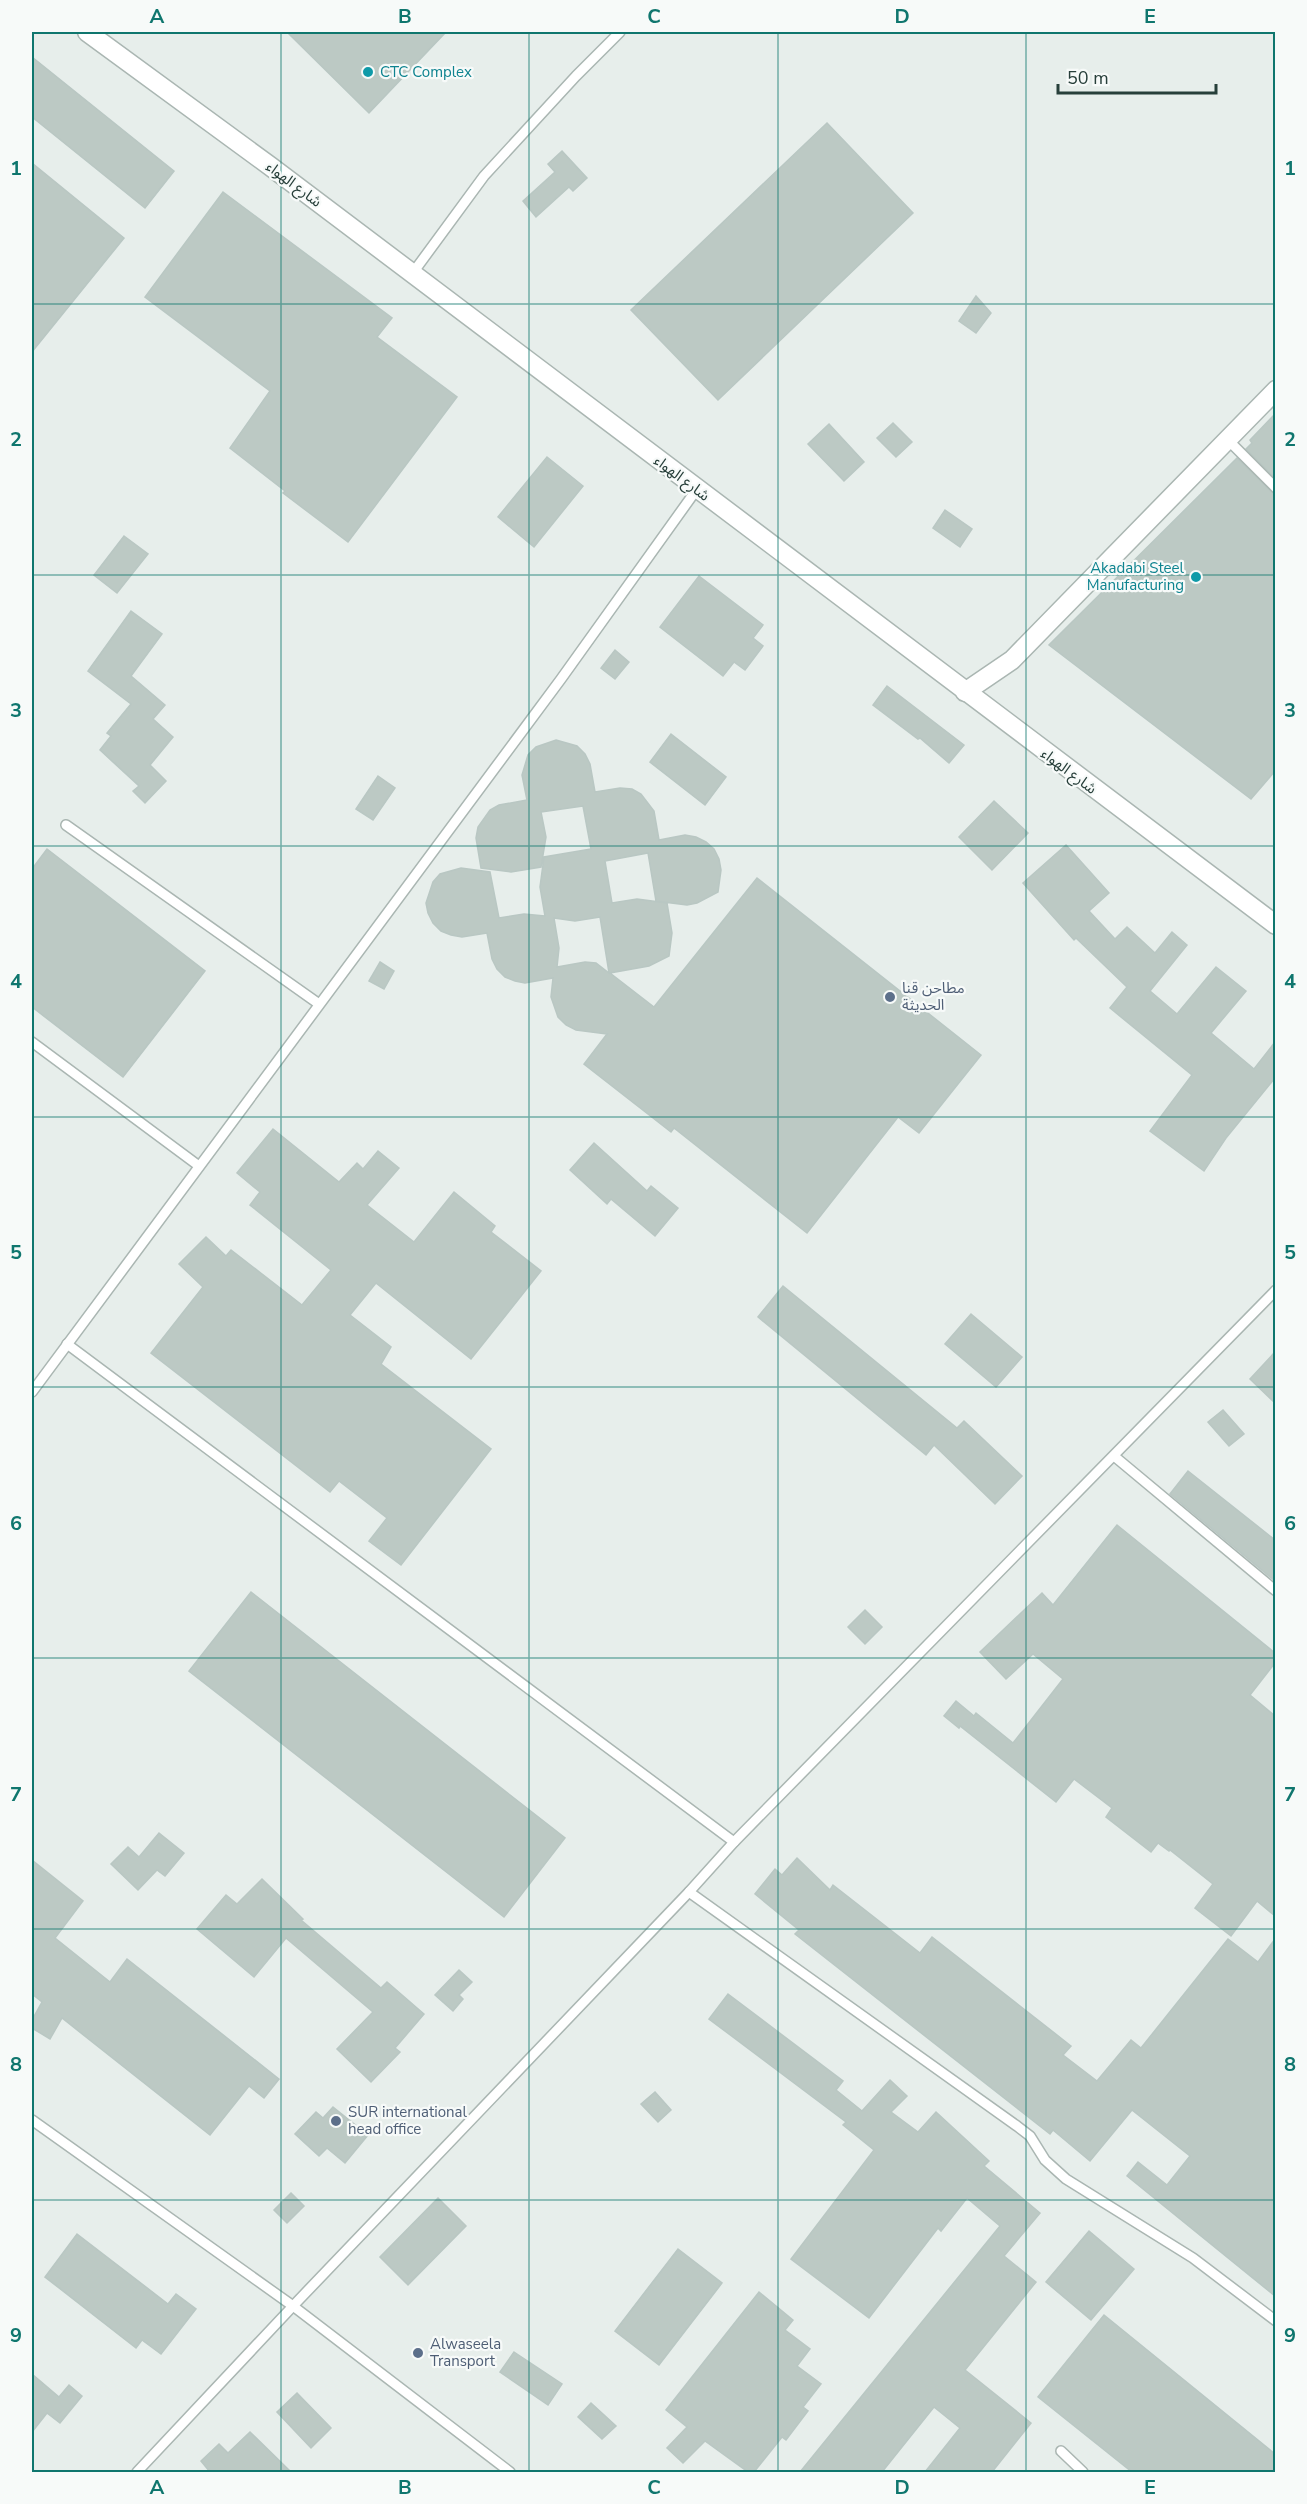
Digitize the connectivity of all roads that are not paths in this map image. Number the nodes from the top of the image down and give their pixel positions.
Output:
1 (87, 32) edge
2 (620, 32) edge
3 (412, 274) junction
4 (1275, 390) edge
5 (1227, 439) junction
6 (1275, 488) edge
7 (697, 489) junction
8 (965, 692) junction
9 (66, 825) dead end
10 (1275, 925) edge
11 (320, 1004) junction
12 (32, 1042) edge
13 (199, 1166) junction
14 (1275, 1290) edge
15 (67, 1344) junction
16 (32, 1392) edge
17 (1114, 1456) junction
18 (1275, 1591) edge
19 (734, 1842) junction
20 (689, 1892) junction
21 (32, 2120) edge
22 (293, 2306) junction
23 (1275, 2321) edge
24 (1061, 2451) dead end
25 (137, 2472) edge
26 (510, 2472) edge
27 (1083, 2472) edge

1 - 3 street, شارع الهواء
2 - 3 lane
3 - 7 street, شارع الهواء
4 - 5 street
5 - 6 lane
5 - 8 street
7 - 8 street, شارع الهواء
7 - 11 lane
8 - 10 street, شارع الهواء
9 - 11 lane
11 - 13 lane
12 - 13 lane
13 - 15 lane
14 - 17 lane
15 - 16 lane
15 - 19 lane
17 - 18 lane
17 - 19 lane
19 - 20 lane
20 - 22 lane
20 - 23 lane
21 - 22 lane
22 - 25 lane
22 - 26 lane
24 - 27 lane

